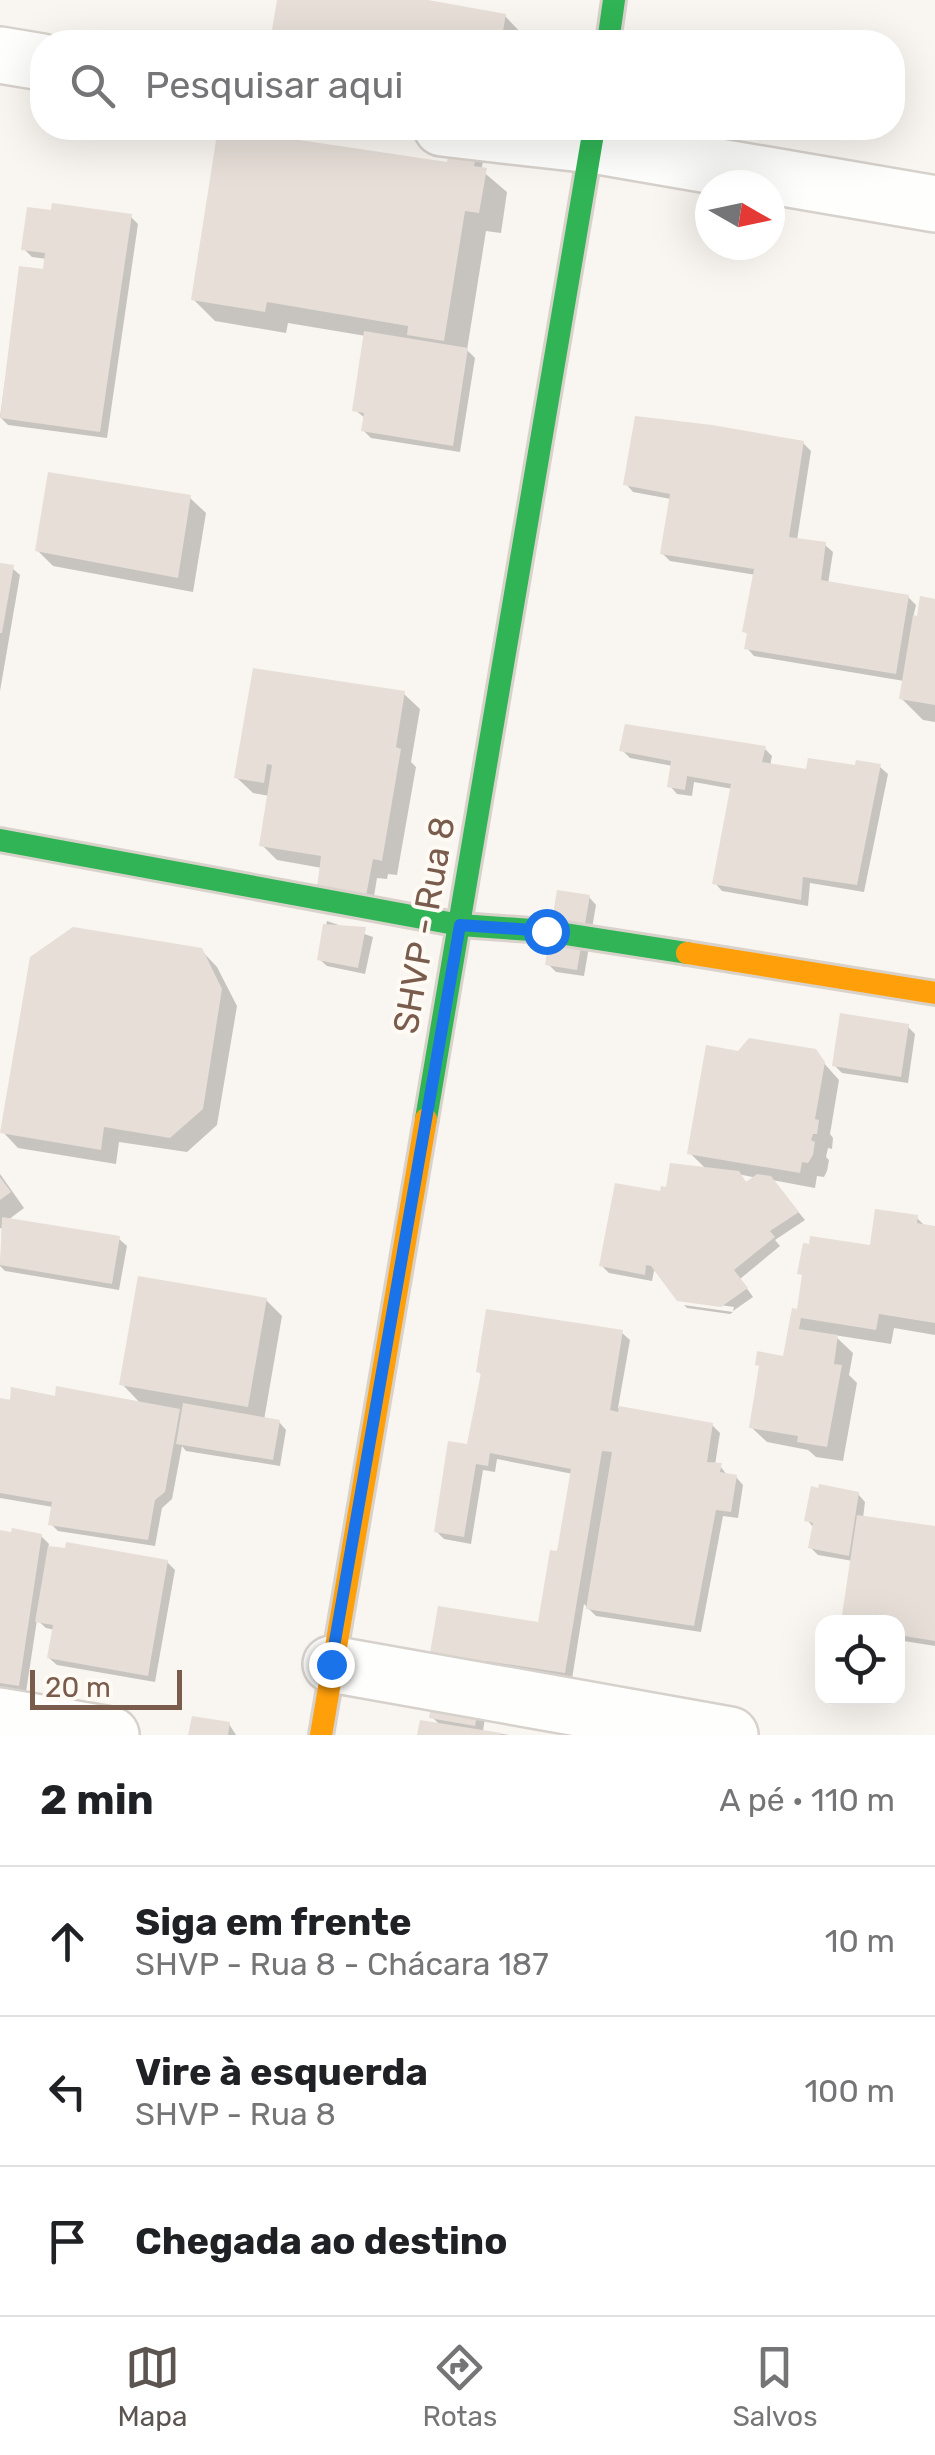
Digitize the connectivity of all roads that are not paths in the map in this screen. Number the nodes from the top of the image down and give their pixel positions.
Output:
1 (614, 0) edge
2 (610, 30) edge
3 (0, 54) edge
4 (30, 60) edge
5 (592, 140) edge
6 (613, 140) edge
7 (935, 204) edge
8 (0, 840) edge
9 (460, 925) junction
10 (935, 993) edge
11 (331, 1664) junction
12 (0, 1716) edge
13 (111, 1735) edge
14 (321, 1735) edge
15 (730, 1735) edge

1 - 2 street
3 - 4 street
5 - 9 street, SHVP - Rua 8
6 - 7 street
8 - 9 street
9 - 10 street
9 - 11 street, SHVP - Rua 8
11 - 14 street, SHVP - Rua 8
11 - 15 street
12 - 13 street

